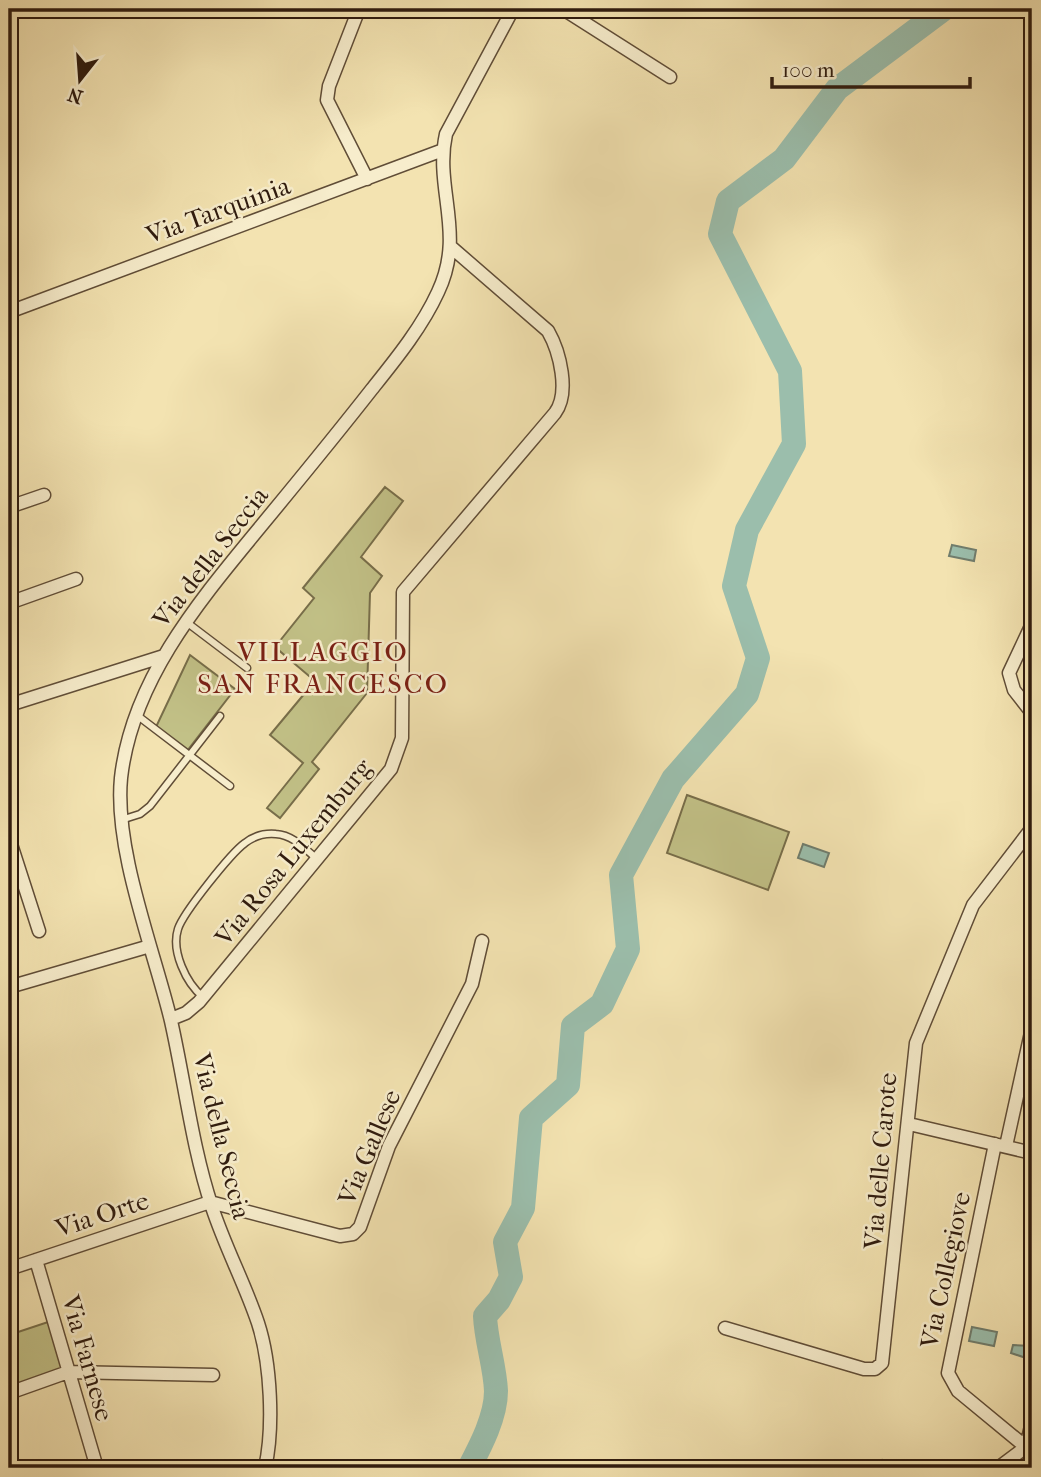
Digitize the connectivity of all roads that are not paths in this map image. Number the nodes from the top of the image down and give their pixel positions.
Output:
1 (359, 9) edge
2 (513, 9) edge
3 (563, 9) edge
4 (670, 77) dead end
5 (443, 150) junction
6 (366, 179) junction
7 (451, 247) junction
8 (9, 312) edge
9 (44, 495) dead end
10 (9, 507) edge
11 (76, 579) dead end
12 (9, 603) edge
13 (185, 621) junction
14 (1032, 624) edge
15 (164, 656) junction
16 (247, 668) dead end
17 (9, 705) edge
18 (1032, 713) edge
19 (138, 716) junction
20 (220, 716) dead end
21 (190, 755) junction
22 (230, 786) dead end
23 (121, 820) junction
24 (1032, 828) edge
25 (9, 838) edge
26 (317, 859) junction
27 (38, 931) dead end
28 (482, 941) dead end
29 (150, 946) junction
30 (9, 987) edge
31 (203, 997) junction
32 (170, 1019) junction
33 (1032, 1028) edge
34 (909, 1124) junction
35 (1000, 1145) junction
36 (1032, 1153) edge
37 (210, 1202) junction
38 (36, 1260) junction
39 (9, 1269) edge
40 (725, 1328) dead end
41 (68, 1372) junction
42 (213, 1375) dead end
43 (9, 1393) edge
44 (1032, 1422) edge
45 (1029, 1450) edge
46 (97, 1468) edge
47 (265, 1468) edge
48 (998, 1468) edge

1 - 6 street
2 - 5 street, Via della Seccia
3 - 4 street
5 - 6 street, Via Tarquinia
5 - 7 street, Via della Seccia
6 - 8 street, Via Tarquinia
7 - 13 street, Via della Seccia
7 - 26 street, Via Rosa Luxemburg
9 - 10 street
11 - 12 street
13 - 15 street, Via della Seccia
13 - 16 lane
14 - 18 street
15 - 17 street
15 - 19 street, Via della Seccia
19 - 21 lane
19 - 23 street, Via della Seccia
20 - 21 lane
21 - 22 lane
21 - 23 lane
23 - 29 street, Via della Seccia
24 - 34 street, Via delle Carote
25 - 27 street
26 - 31 street, Via Rosa Luxemburg
26 - 31 lane
28 - 37 street, Via Gallese
29 - 30 street
29 - 32 street, Via della Seccia
31 - 32 street, Via Rosa Luxemburg
32 - 37 street, Via della Seccia
33 - 35 street, Via Collegiove
34 - 35 street
34 - 40 street, Via delle Carote
35 - 36 street
35 - 45 street, Via Collegiove
37 - 38 street, Via Orte
37 - 47 street, Via della Seccia
38 - 39 street, Via Orte
38 - 41 street, Via Farnese
41 - 42 street
41 - 43 street
41 - 46 street, Via Farnese
44 - 45 street
45 - 48 street

